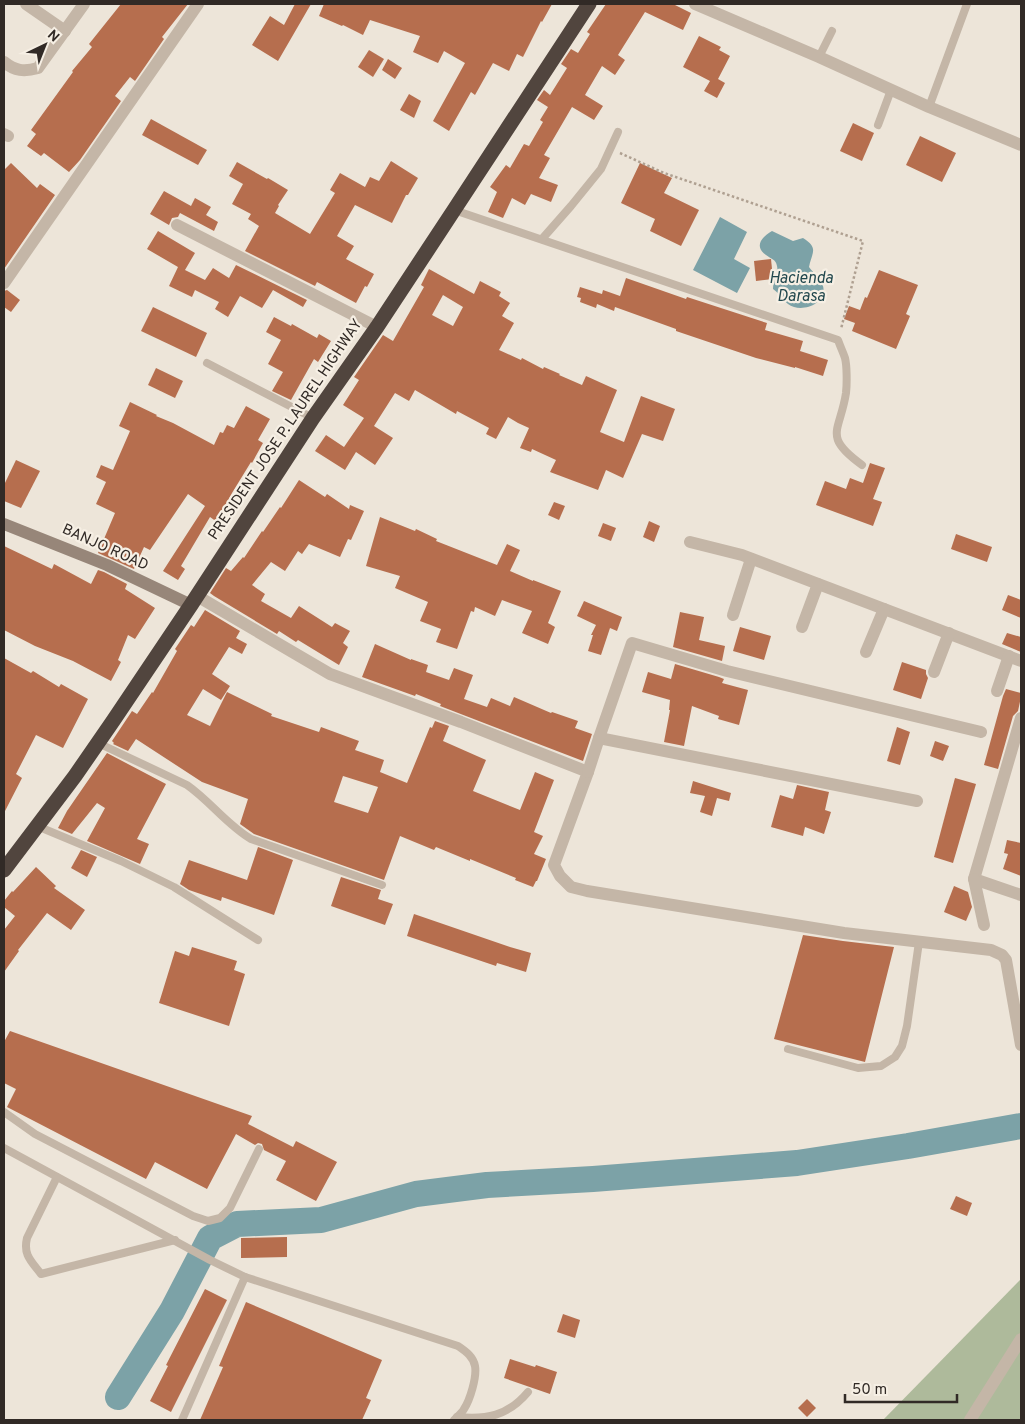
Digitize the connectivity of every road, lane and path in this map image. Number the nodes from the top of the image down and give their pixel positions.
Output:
1 (26, 4) edge
2 (84, 4) edge
3 (198, 4) edge
4 (589, 4) edge
5 (695, 4) edge
6 (967, 4) edge
7 (832, 30) dead end
8 (65, 31) junction
9 (819, 57) junction
10 (4, 62) edge
11 (891, 90) junction
12 (929, 107) junction
13 (878, 125) dead end
14 (618, 132) dead end
15 (1021, 145) edge
16 (610, 149) junction
17 (454, 210) junction
18 (177, 225) dead end
19 (542, 239) junction
20 (4, 283) edge
21 (376, 327) junction
22 (838, 340) junction
23 (207, 362) dead end
24 (313, 418) junction
25 (862, 465) dead end
26 (4, 524) edge
27 (690, 542) dead end
28 (751, 559) junction
29 (818, 584) junction
30 (194, 601) junction
31 (884, 609) junction
32 (732, 615) dead end
33 (802, 627) dead end
34 (949, 633) junction
35 (866, 652) dead end
36 (1015, 659) edge
37 (934, 672) dead end
38 (997, 691) dead end
39 (1021, 718) edge
40 (980, 732) dead end
41 (599, 738) junction
42 (1018, 741) edge
43 (98, 743) junction
44 (588, 772) junction
45 (917, 801) dead end
46 (37, 826) junction
47 (4, 870) edge
48 (974, 879) junction
49 (382, 885) dead end
50 (1021, 896) edge
51 (984, 925) dead end
52 (258, 940) dead end
53 (919, 942) junction
54 (1021, 1045) edge
55 (788, 1048) dead end
56 (4, 1112) edge
57 (4, 1148) edge
58 (260, 1148) dead end
59 (57, 1177) junction
60 (175, 1240) junction
61 (246, 1277) junction
62 (1021, 1339) edge
63 (528, 1392) dead end
64 (455, 1419) edge
65 (182, 1420) edge
66 (970, 1420) edge

1 - 8 street
2 - 8 street
3 - 20 street
4 - 17 highway, PRESIDENT JOSE P. LAUREL HIGHWAY
5 - 9 street
6 - 12 lane
7 - 9 lane
8 - 10 street
9 - 11 street
11 - 12 street
11 - 13 lane
12 - 15 street
14 - 16 lane
16 - 19 lane
16 - 22 path
17 - 19 lane
17 - 21 highway, PRESIDENT JOSE P. LAUREL HIGHWAY
18 - 21 street
19 - 22 lane
21 - 24 highway, PRESIDENT JOSE P. LAUREL HIGHWAY
22 - 25 lane
23 - 24 lane
24 - 30 highway, PRESIDENT JOSE P. LAUREL HIGHWAY
26 - 30 street, BANJO ROAD
27 - 28 street
28 - 29 street
28 - 32 street
29 - 31 street
29 - 33 street
30 - 43 highway, PRESIDENT JOSE P. LAUREL HIGHWAY
30 - 44 street
31 - 34 street
31 - 35 street
34 - 36 street
34 - 37 street
36 - 38 street
39 - 42 street
40 - 41 street
41 - 44 street
41 - 45 street
42 - 48 street
43 - 46 highway, PRESIDENT JOSE P. LAUREL HIGHWAY
43 - 49 lane
44 - 53 street
46 - 47 highway, PRESIDENT JOSE P. LAUREL HIGHWAY
46 - 52 lane
48 - 50 street
48 - 51 street
53 - 54 street
53 - 55 lane
56 - 58 lane
57 - 59 lane
59 - 60 lane
59 - 60 lane
60 - 61 lane
61 - 64 lane
61 - 65 lane
62 - 66 street
63 - 64 lane

